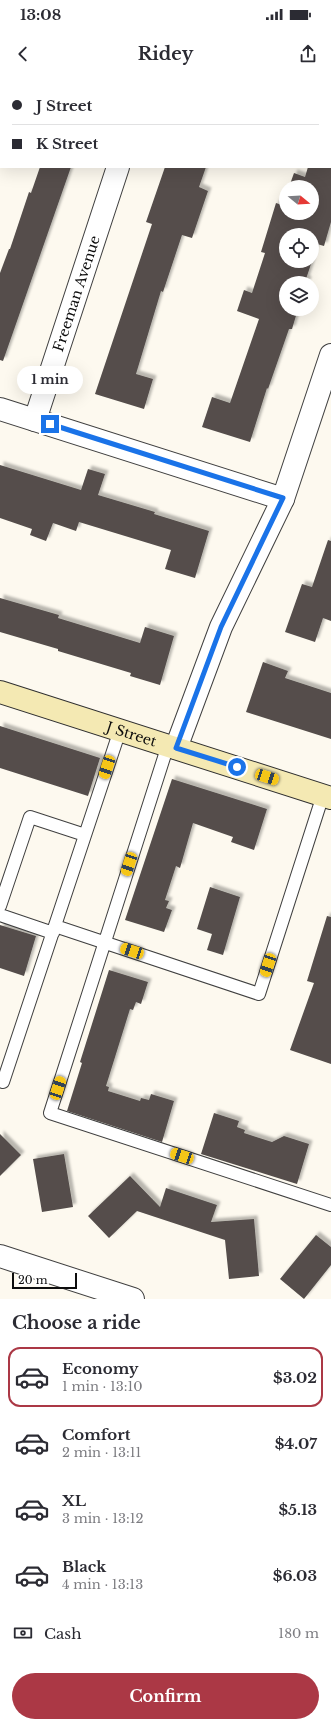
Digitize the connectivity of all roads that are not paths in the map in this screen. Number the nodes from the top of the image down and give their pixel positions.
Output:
1 (118, 168) edge
2 (331, 355) edge
3 (0, 408) edge
4 (35, 420) junction
5 (283, 498) junction
6 (0, 692) edge
7 (120, 730) junction
8 (172, 746) junction
9 (327, 797) edge
10 (85, 834) junction
11 (0, 906) edge
12 (0, 915) edge
13 (54, 929) junction
14 (104, 942) junction
15 (0, 1081) edge
16 (331, 1205) edge
17 (0, 1256) edge
18 (133, 1299) edge

1 - 4 street, Freeman Avenue
2 - 5 street
3 - 4 street
4 - 5 street
5 - 8 street
6 - 7 street, J Street
7 - 8 street, J Street
7 - 10 lane
8 - 9 street, J Street
8 - 14 lane
9 - 14 lane
10 - 11 lane
10 - 13 lane
12 - 13 lane
13 - 14 lane
13 - 15 lane
14 - 16 lane
17 - 18 street

